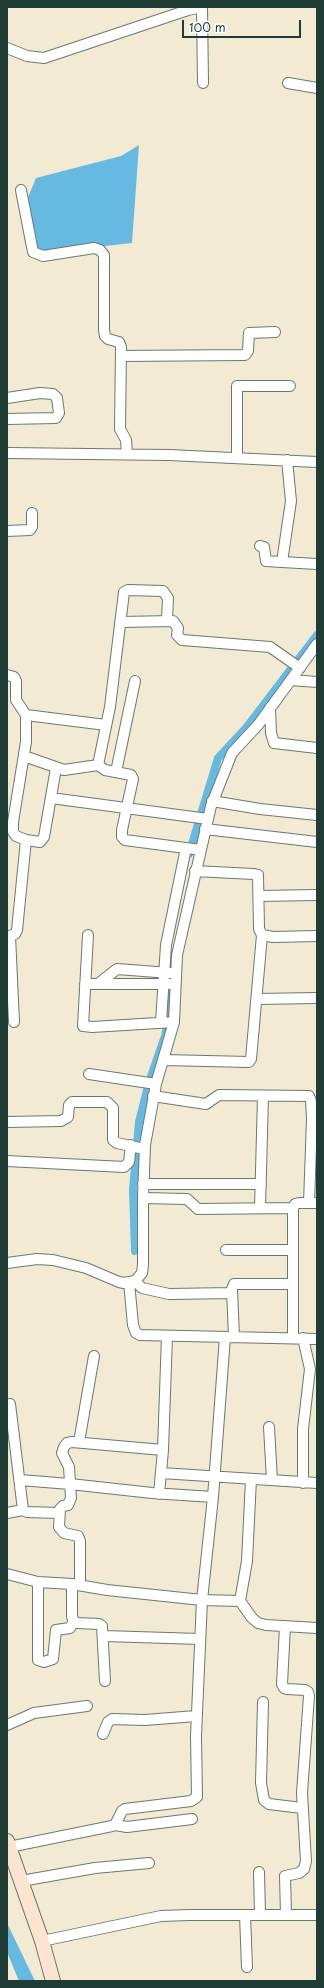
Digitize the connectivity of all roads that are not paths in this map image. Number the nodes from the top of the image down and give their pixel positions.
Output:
1 (202, 7) edge
2 (7, 48) edge
3 (203, 83) dead end
4 (288, 83) dead end
5 (317, 88) edge
6 (21, 190) dead end
7 (275, 332) dead end
8 (120, 356) junction
9 (290, 386) dead end
10 (7, 398) edge
11 (7, 419) edge
12 (7, 453) edge
13 (127, 454) junction
14 (237, 458) junction
15 (287, 460) junction
16 (317, 462) edge
17 (32, 513) dead end
18 (7, 531) edge
19 (260, 546) dead end
20 (282, 562) junction
21 (317, 564) edge
22 (168, 620) junction
23 (120, 622) junction
24 (317, 644) edge
25 (296, 665) junction
26 (7, 675) edge
27 (291, 680) junction
28 (135, 681) dead end
29 (317, 682) edge
30 (270, 708) junction
31 (26, 715) junction
32 (106, 725) junction
33 (317, 748) edge
34 (24, 756) junction
35 (98, 765) junction
36 (56, 768) junction
37 (116, 772) junction
38 (51, 798) junction
39 (212, 801) junction
40 (126, 809) junction
41 (317, 816) edge
42 (202, 818) junction
43 (10, 821) edge
44 (205, 829) junction
45 (26, 840) junction
46 (317, 842) edge
47 (193, 849) junction
48 (196, 872) junction
49 (317, 895) edge
50 (259, 896) junction
51 (262, 934) junction
52 (88, 935) dead end
53 (9, 936) edge
54 (317, 936) edge
55 (170, 973) junction
56 (85, 984) junction
57 (98, 984) junction
58 (169, 984) junction
59 (317, 998) edge
60 (257, 999) junction
61 (14, 1022) dead end
62 (161, 1022) junction
63 (174, 1022) junction
64 (163, 1060) junction
65 (89, 1074) dead end
66 (156, 1084) junction
67 (154, 1096) junction
68 (263, 1096) junction
69 (7, 1122) edge
70 (131, 1145) junction
71 (144, 1149) junction
72 (7, 1161) edge
73 (143, 1184) junction
74 (261, 1184) junction
75 (142, 1198) junction
76 (313, 1203) edge
77 (260, 1208) junction
78 (293, 1208) junction
79 (226, 1250) dead end
80 (293, 1250) junction
81 (7, 1263) edge
82 (132, 1281) junction
83 (293, 1284) junction
84 (232, 1293) junction
85 (168, 1336) junction
86 (229, 1337) junction
87 (293, 1338) junction
88 (303, 1338) junction
89 (317, 1339) edge
90 (94, 1356) dead end
91 (306, 1396) junction
92 (317, 1396) edge
93 (10, 1404) dead end
94 (269, 1427) dead end
95 (79, 1442) junction
96 (163, 1450) junction
97 (161, 1473) junction
98 (215, 1476) junction
99 (251, 1479) junction
100 (20, 1480) junction
101 (272, 1480) junction
102 (304, 1483) junction
103 (317, 1483) edge
104 (70, 1484) junction
105 (159, 1494) junction
106 (213, 1497) junction
107 (23, 1510) junction
108 (7, 1513) edge
109 (59, 1513) junction
110 (7, 1574) edge
111 (38, 1582) junction
112 (76, 1584) junction
113 (202, 1600) junction
114 (240, 1601) junction
115 (74, 1621) junction
116 (285, 1626) junction
117 (317, 1628) edge
118 (104, 1636) junction
119 (200, 1639) junction
120 (105, 1681) dead end
121 (263, 1702) dead end
122 (87, 1706) dead end
123 (196, 1716) junction
124 (7, 1725) edge
125 (103, 1734) dead end
126 (302, 1808) junction
127 (192, 1819) dead end
128 (115, 1825) junction
129 (8, 1844) edge
130 (149, 1863) dead end
131 (259, 1872) dead end
132 (21, 1881) junction
133 (245, 1915) junction
134 (260, 1915) junction
135 (286, 1915) junction
136 (317, 1915) edge
137 (42, 1941) junction
138 (247, 1967) dead end
139 (53, 1981) edge

1 - 2 street
1 - 3 street
4 - 5 street
6 - 8 street
7 - 8 street
8 - 13 street
9 - 14 street
10 - 11 street
12 - 13 street
13 - 14 street
14 - 15 street
15 - 16 street
15 - 20 street
17 - 18 street
19 - 20 street
20 - 21 street
22 - 23 street
22 - 23 street
22 - 25 street
23 - 32 street
24 - 25 street
25 - 27 street
26 - 31 street
27 - 29 street
27 - 30 street
28 - 37 street
30 - 33 street
30 - 39 street
31 - 32 street
31 - 34 street
32 - 35 street
34 - 36 street
34 - 43 street
35 - 36 street
35 - 37 street
36 - 38 street
37 - 40 street
38 - 40 street
38 - 45 street
39 - 41 street
39 - 42 street
40 - 42 street
40 - 47 street
42 - 44 street
43 - 45 street
44 - 46 street
44 - 47 street
45 - 53 street
47 - 48 street
47 - 55 street
48 - 50 street
48 - 55 street
49 - 50 street
50 - 51 street
51 - 54 street
51 - 60 street
52 - 56 street
53 - 61 street
55 - 57 street
55 - 58 street
56 - 57 street
56 - 62 street
57 - 58 street
58 - 62 street
58 - 63 street
59 - 60 street
60 - 64 street
62 - 63 street
63 - 64 street
64 - 66 street
65 - 66 street
66 - 67 street
67 - 68 street
67 - 71 street
68 - 74 street
68 - 76 street
69 - 70 street
70 - 71 street
70 - 72 street
71 - 73 street
73 - 74 street
73 - 75 street
74 - 77 street
75 - 77 street
75 - 82 street
76 - 78 street
77 - 78 street
78 - 80 street
79 - 80 street
80 - 83 street
81 - 82 street
82 - 84 street
82 - 85 street
83 - 84 street
83 - 87 street
84 - 86 street
85 - 86 street
85 - 96 street
86 - 87 street
86 - 98 street
87 - 88 street
88 - 89 street
88 - 91 street
90 - 95 street
91 - 92 street
91 - 102 street
93 - 100 street
94 - 101 street
95 - 96 street
95 - 104 street
96 - 97 street
97 - 98 street
97 - 105 street
98 - 99 street
98 - 106 street
99 - 101 street
99 - 114 street
100 - 104 street
100 - 107 street
101 - 102 street
102 - 103 street
104 - 105 street
104 - 109 street
105 - 106 street
106 - 113 street
107 - 108 street
107 - 109 street
109 - 112 street
110 - 111 street
111 - 112 street
111 - 115 street
112 - 113 street
112 - 115 street
113 - 114 street
113 - 119 street
114 - 116 street
115 - 118 street
116 - 117 street
116 - 126 street
118 - 119 street
118 - 120 street
119 - 123 street
121 - 126 street
122 - 124 street
123 - 125 street
123 - 128 street
126 - 135 street
127 - 128 street
128 - 129 street
129 - 132 main road
130 - 132 street
131 - 134 street
132 - 137 main road
133 - 134 street
133 - 137 street
133 - 138 street
134 - 135 street
135 - 136 street
137 - 139 main road

